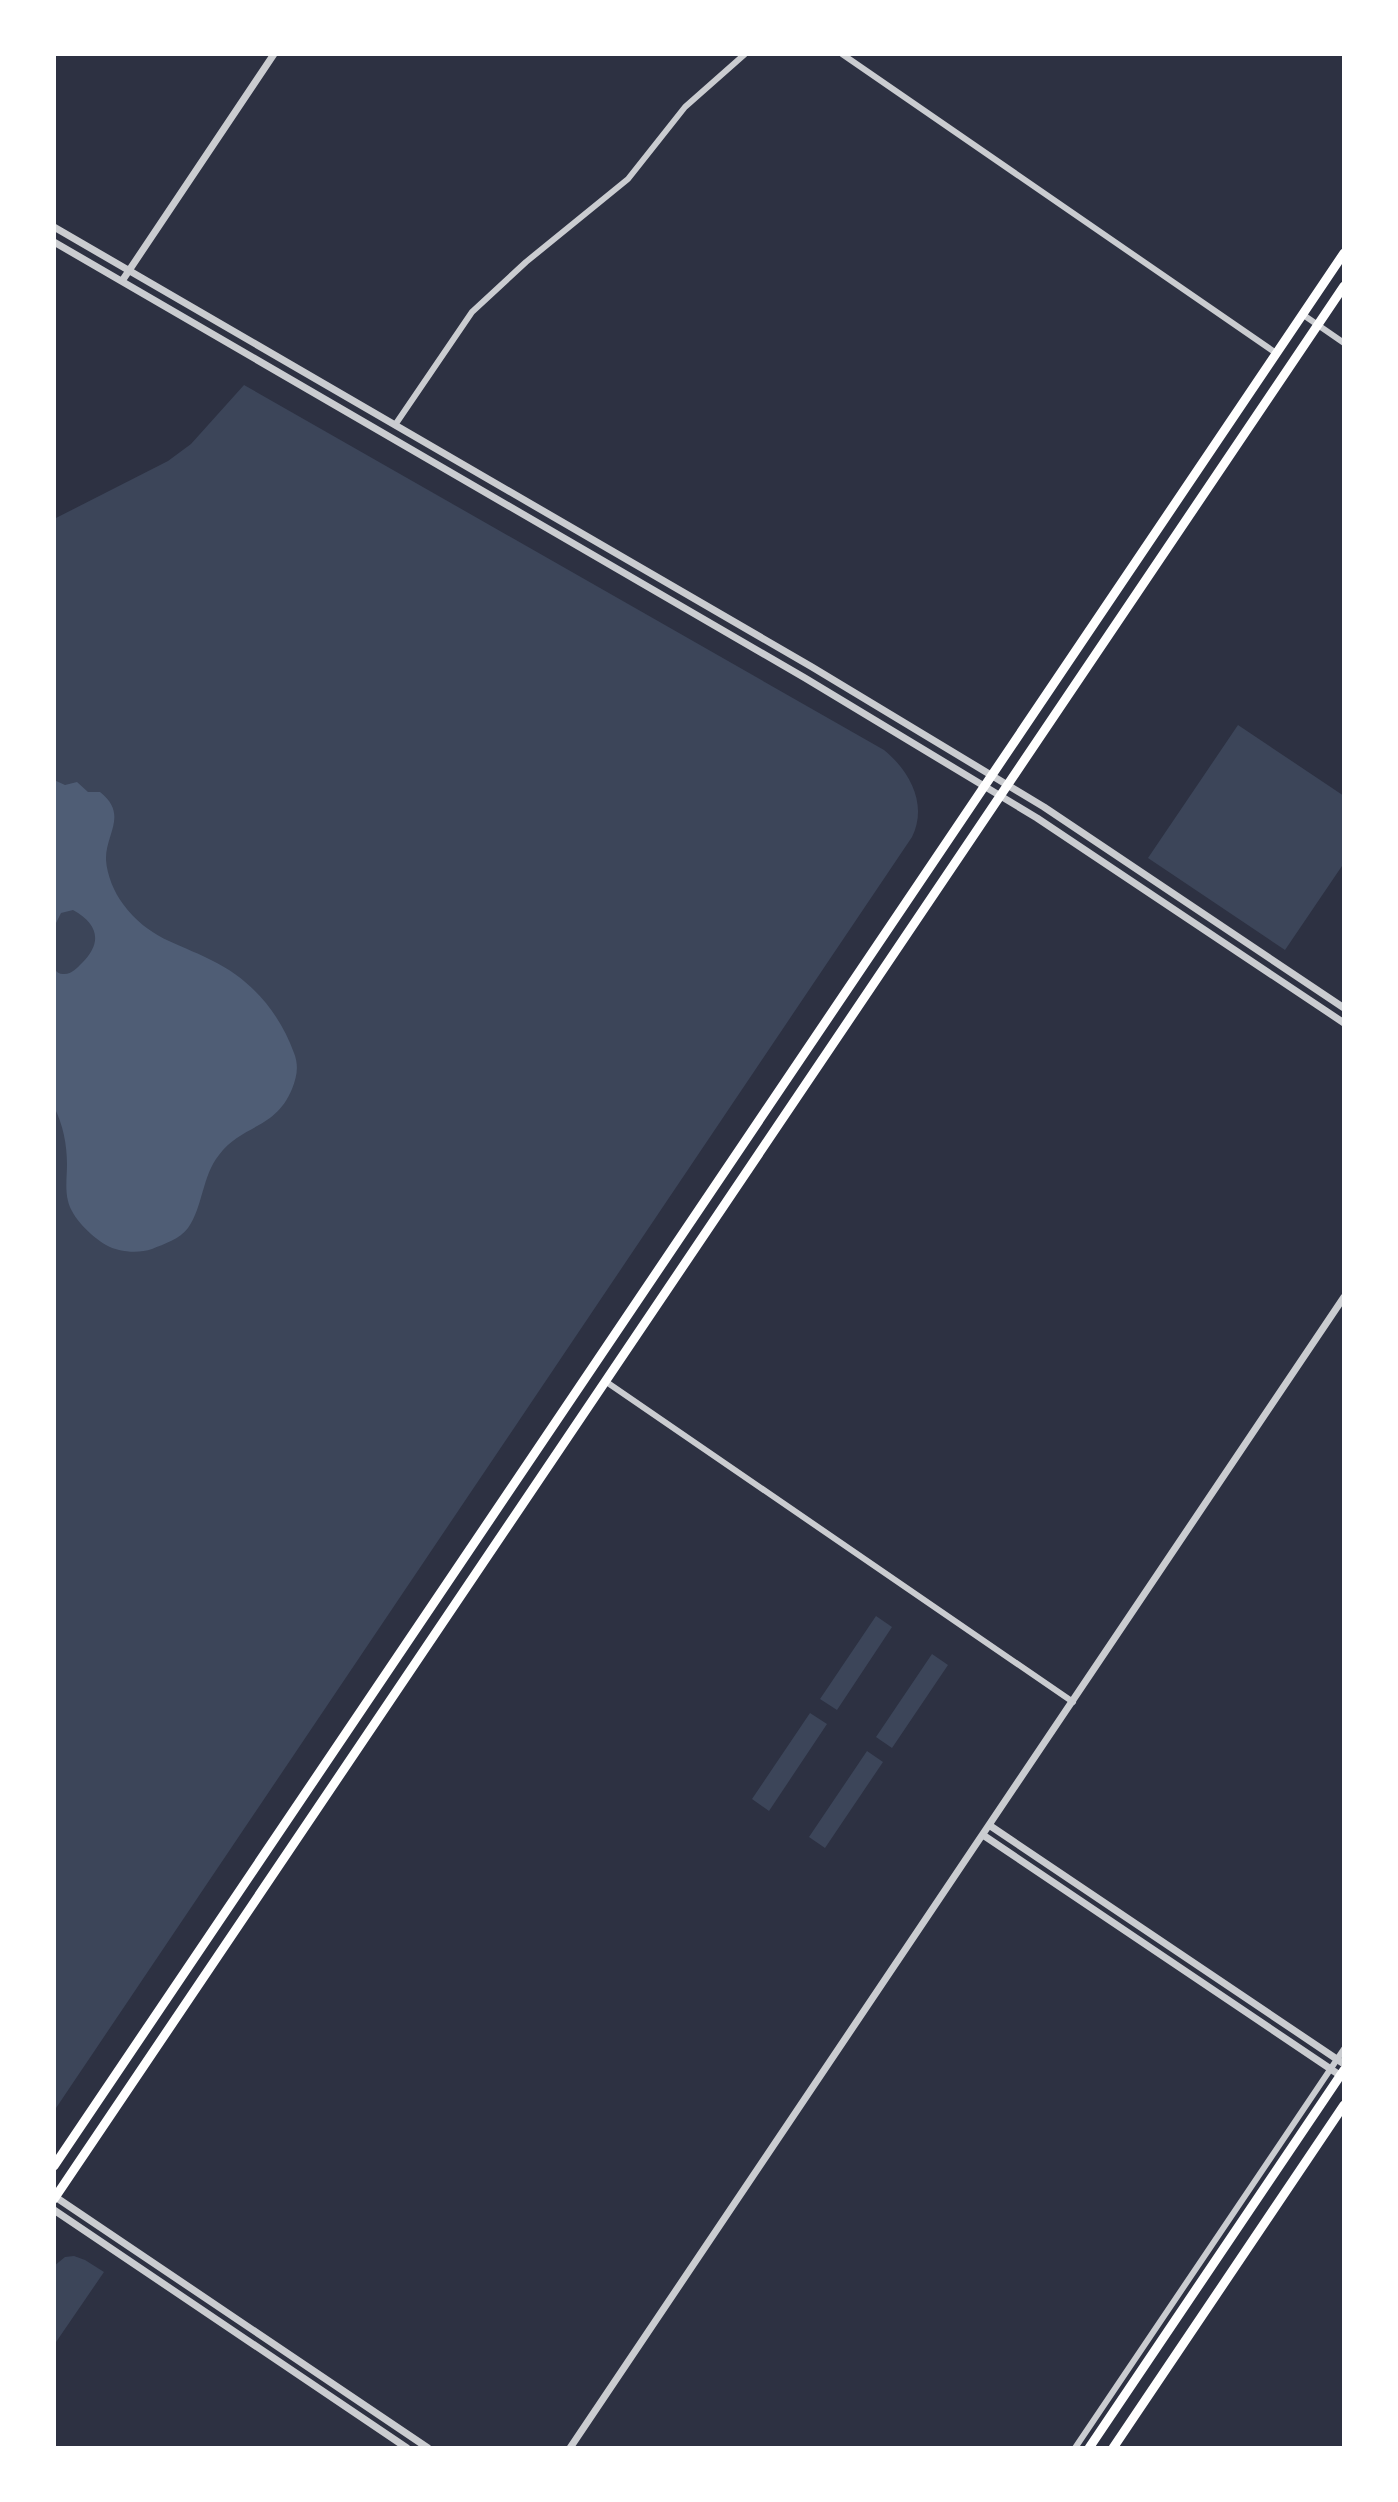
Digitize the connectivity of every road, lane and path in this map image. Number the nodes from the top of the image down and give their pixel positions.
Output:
1 (274, 54) edge
2 (745, 54) edge
3 (842, 54) edge
4 (54, 227) edge
5 (54, 242) edge
6 (1344, 253) edge
7 (129, 270) junction
8 (122, 281) junction
9 (1344, 286) edge
10 (1303, 314) junction
11 (1318, 325) junction
12 (1344, 343) edge
13 (1276, 353) junction
14 (395, 425) junction
15 (992, 775) junction
16 (1007, 784) junction
17 (984, 786) junction
18 (1000, 795) junction
19 (1344, 1008) edge
20 (1344, 1023) edge
21 (1344, 1297) edge
22 (605, 1381) junction
23 (1073, 1702) junction
24 (989, 1825) junction
25 (983, 1835) junction
26 (1344, 2049) edge
27 (1331, 2069) junction
28 (1342, 2070) edge
29 (1344, 2105) edge
30 (54, 2166) edge
31 (55, 2197) edge
32 (54, 2210) edge
33 (407, 2448) edge
34 (428, 2448) edge
35 (570, 2448) edge
36 (1075, 2448) edge
37 (1089, 2448) edge
38 (1113, 2448) edge

1 - 7 street
2 - 14 street
3 - 13 street
4 - 7 street
5 - 8 street
6 - 10 main road
7 - 8 street
7 - 14 street
8 - 17 street
9 - 11 main road
10 - 11 street
10 - 13 main road
11 - 12 street
11 - 16 main road
13 - 15 main road
14 - 15 street
15 - 16 street
15 - 17 main road
16 - 18 main road
16 - 19 street
17 - 18 street
17 - 30 main road
18 - 20 street
18 - 22 main road
21 - 23 street
22 - 23 street
22 - 31 main road
23 - 24 street
24 - 25 street
24 - 28 street
25 - 27 street
25 - 35 street
26 - 28 street
27 - 28 street
27 - 36 street
28 - 37 main road
29 - 38 main road
31 - 34 street
32 - 33 street

